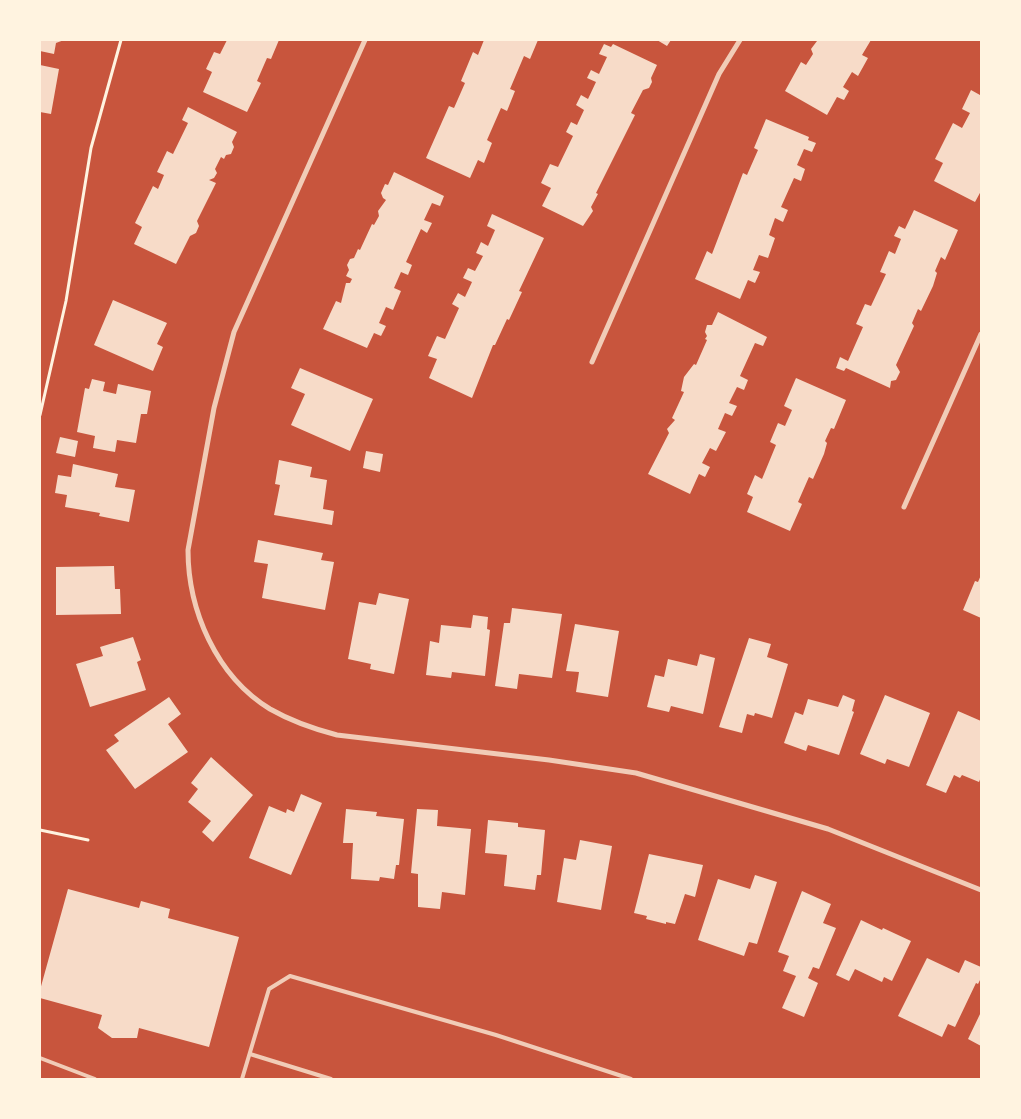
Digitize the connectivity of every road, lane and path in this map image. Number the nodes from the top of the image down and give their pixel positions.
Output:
1 (121, 40) edge
2 (364, 40) edge
3 (740, 40) edge
4 (981, 334) edge
5 (592, 362) dead end
6 (40, 414) edge
7 (904, 507) dead end
8 (40, 830) edge
9 (88, 840) dead end
10 (981, 890) edge
11 (250, 1054) junction
12 (40, 1058) edge
13 (95, 1079) edge
14 (242, 1079) edge
15 (331, 1079) edge
16 (631, 1079) edge

1 - 6 path
2 - 10 street
3 - 5 street
4 - 7 street
8 - 9 path
11 - 14 lane
11 - 15 lane
11 - 16 lane
12 - 13 lane

